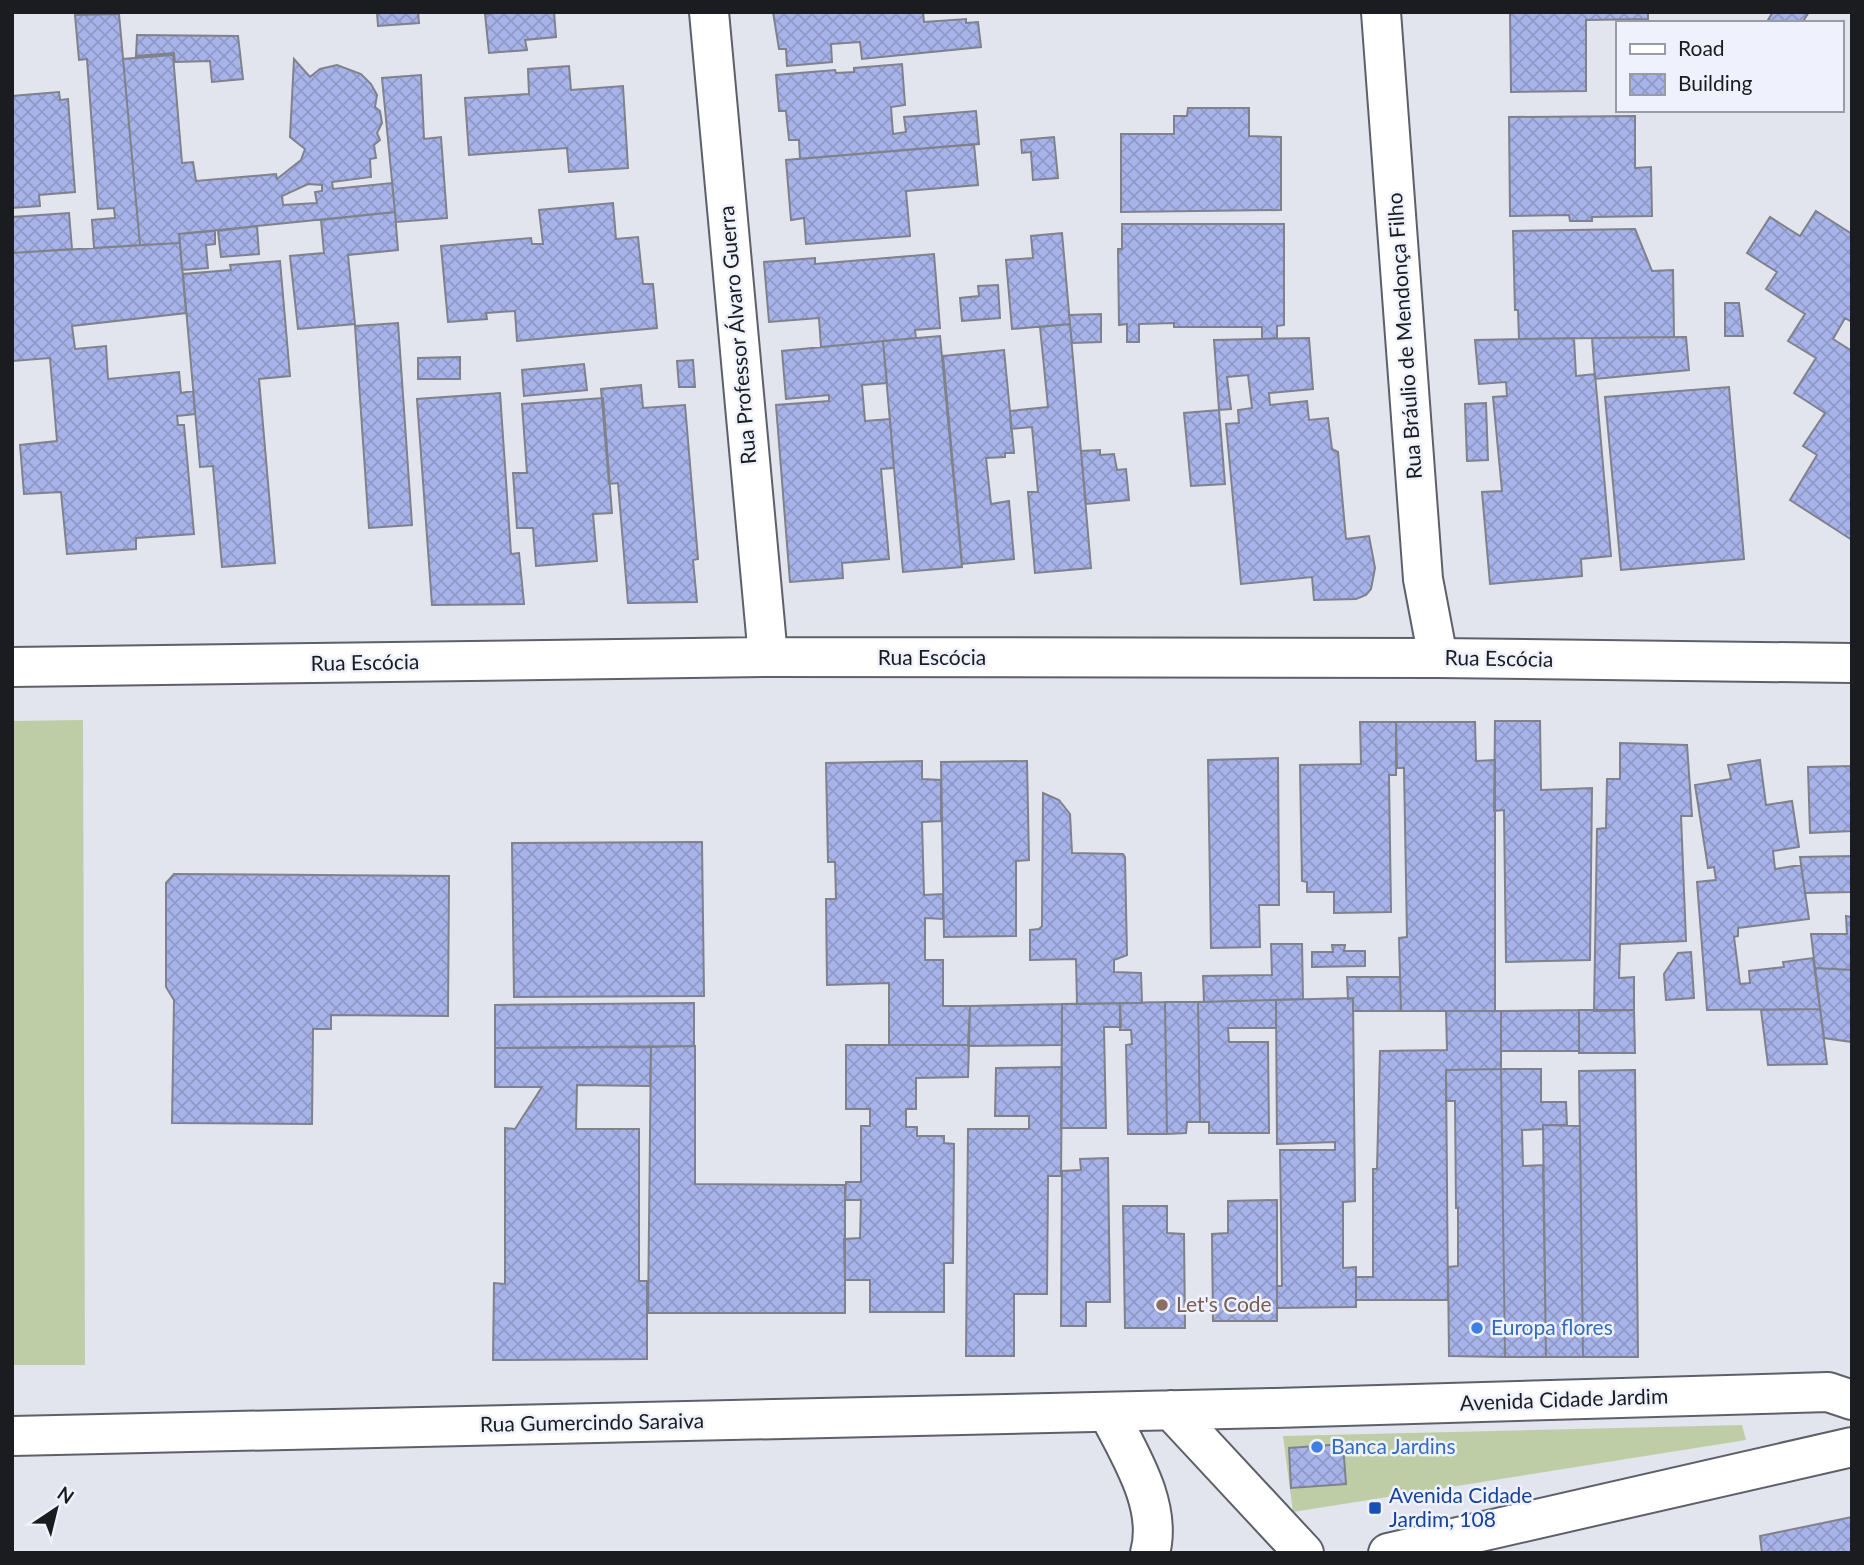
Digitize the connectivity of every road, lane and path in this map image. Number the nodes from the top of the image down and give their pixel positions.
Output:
1 (709, 12) edge
2 (1381, 12) edge
3 (768, 657) junction
4 (1438, 658) junction
5 (1852, 663) edge
6 (12, 667) edge
7 (1852, 1400) edge
8 (1275, 1408) joint
9 (1171, 1410) junction
10 (1108, 1412) junction
11 (12, 1436) edge
12 (1852, 1447) edge
13 (1150, 1553) edge
14 (1304, 1553) edge
15 (1388, 1553) edge

1 - 3 street, Rua Professor Álvaro Guerra
2 - 4 street, Rua Bráulio de Mendonça Filho
3 - 4 street, Rua Escócia
3 - 6 street, Rua Escócia
4 - 5 street, Rua Escócia
7 - 8 street, Avenida Cidade Jardim
8 - 9 street, Rua Gumercindo Saraiva
9 - 10 street, Rua Gumercindo Saraiva
9 - 14 street
10 - 11 street, Rua Gumercindo Saraiva
10 - 13 street
12 - 15 street

